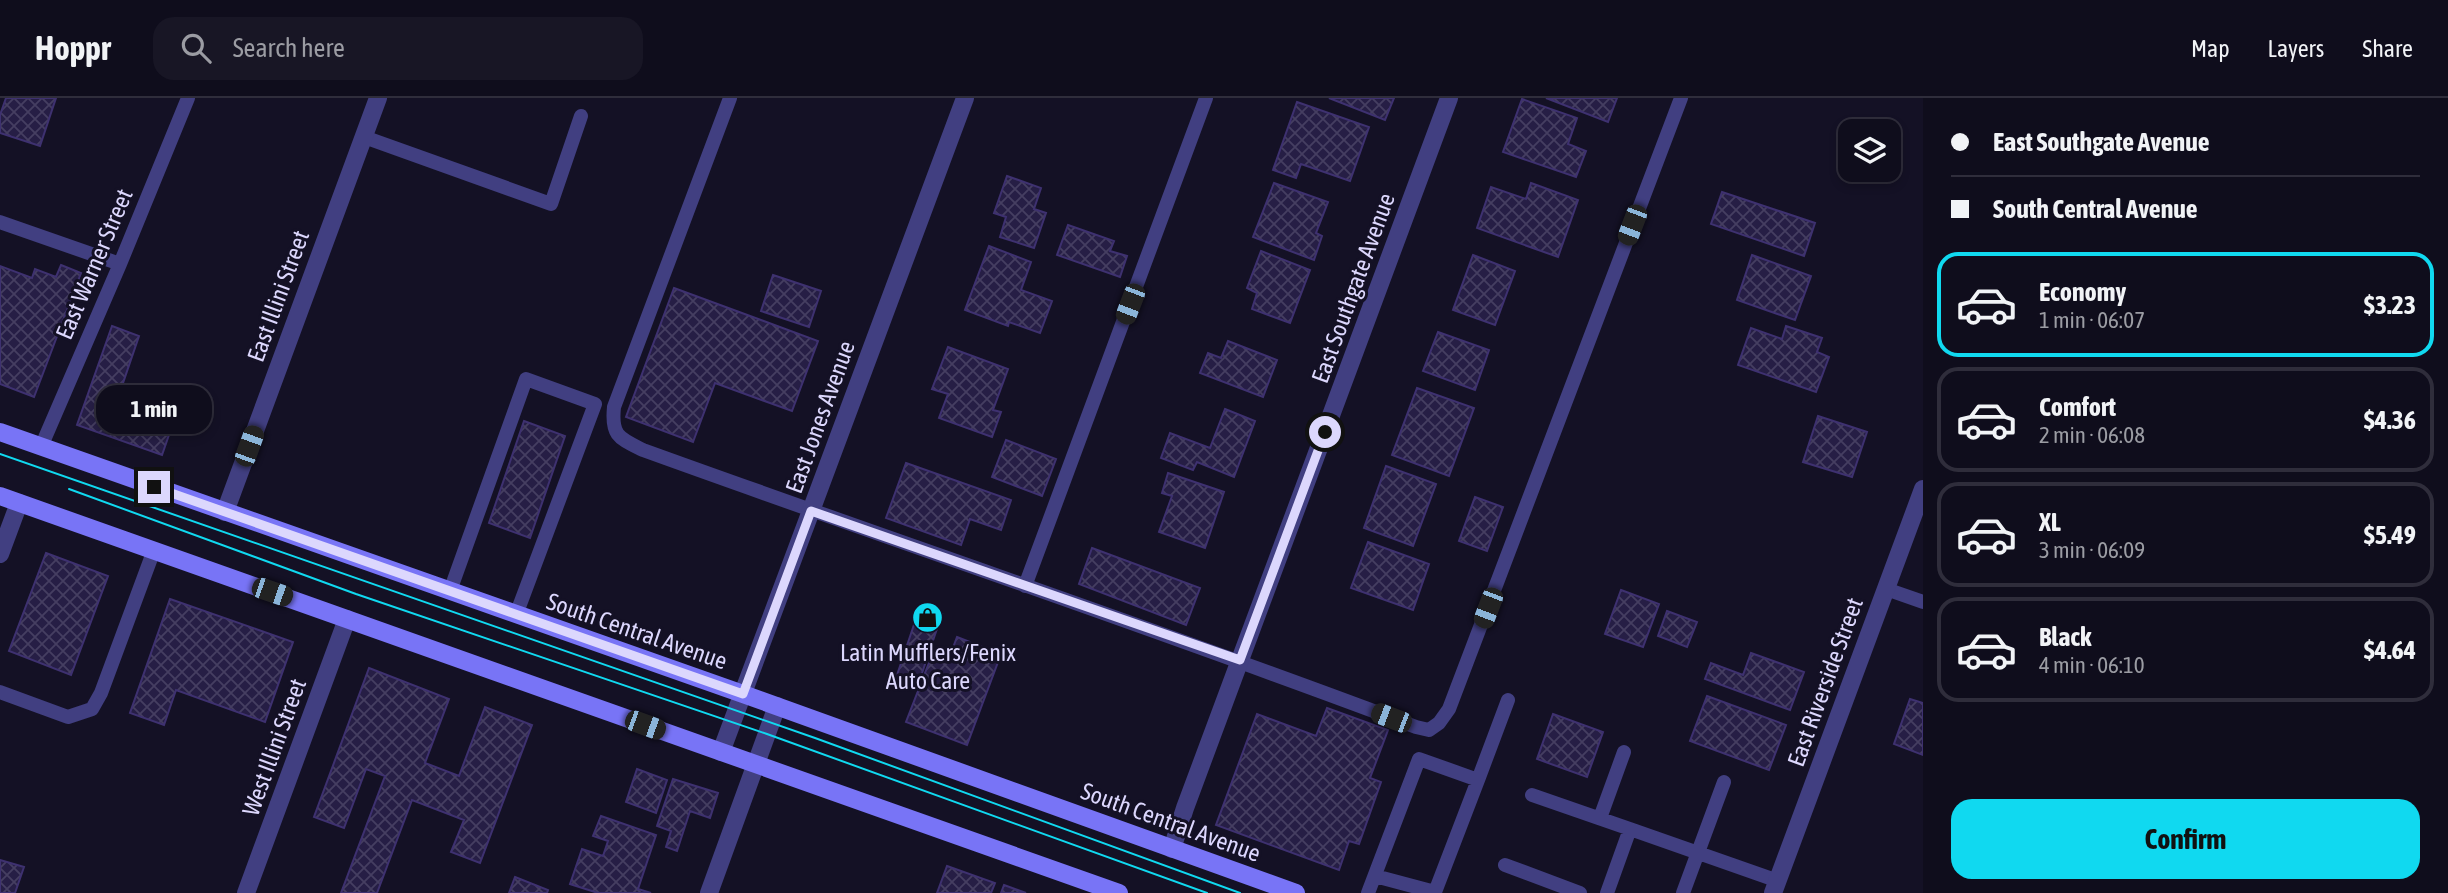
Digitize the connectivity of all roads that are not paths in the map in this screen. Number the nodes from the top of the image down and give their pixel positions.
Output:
1 (188, 98) edge
2 (378, 98) edge
3 (730, 98) edge
4 (965, 98) edge
5 (1206, 98) edge
6 (1449, 98) edge
7 (1681, 98) edge
8 (581, 116) dead end
9 (363, 136) junction
10 (0, 222) edge
11 (120, 264) junction
12 (0, 432) edge
13 (41, 447) junction
14 (1923, 489) edge
15 (0, 496) edge
16 (19, 503) junction
17 (811, 511) junction
18 (225, 512) junction
19 (154, 550) junction
20 (0, 554) edge
21 (1025, 586) junction
22 (1886, 589) junction
23 (450, 591) junction
24 (1923, 602) edge
25 (516, 615) junction
26 (347, 619) junction
27 (1240, 660) junction
28 (0, 692) edge
29 (743, 694) junction
30 (1508, 700) dead end
31 (777, 706) junction
32 (721, 752) junction
33 (1623, 752) dead end
34 (757, 765) junction
35 (1478, 780) junction
36 (1724, 782) dead end
37 (1532, 795) dead end
38 (1600, 818) junction
39 (1630, 829) junction
40 (1172, 849) junction
41 (1698, 853) junction
42 (1505, 865) dead end
43 (1375, 876) junction
44 (1775, 887) edge
45 (252, 891) edge
46 (709, 893) edge
47 (1119, 893) edge
48 (1296, 893) edge
49 (1368, 893) edge
50 (1580, 893) edge
51 (1607, 893) edge
52 (1683, 893) edge

1 - 11 lane, East Warner Street
2 - 9 street, East Illini Street
3 - 17 lane
4 - 17 street, East Jones Avenue
5 - 21 lane
6 - 27 street, East Southgate Avenue
7 - 27 lane
8 - 9 lane
9 - 18 street, East Illini Street
10 - 11 lane
11 - 13 lane, East Warner Street
12 - 13 main road, South Central Avenue
13 - 18 main road, South Central Avenue
14 - 22 street, East Riverside Street
15 - 16 main road
16 - 19 main road
16 - 20 street
17 - 21 lane
17 - 29 street, East Jones Avenue
18 - 23 main road, South Central Avenue
19 - 26 main road
19 - 28 lane
21 - 27 lane
22 - 24 lane
22 - 44 street, East Riverside Street
23 - 25 main road, South Central Avenue
23 - 25 lane
25 - 29 main road, South Central Avenue
26 - 32 main road
26 - 45 street, West Illini Street
27 - 40 street, East Southgate Avenue
29 - 31 main road, South Central Avenue
29 - 32 street, East Jones Avenue
30 - 35 lane
31 - 34 street
31 - 40 main road, South Central Avenue
32 - 34 main road
33 - 38 lane
34 - 46 street
34 - 47 main road
35 - 43 lane
35 - 43 lane
36 - 41 lane
37 - 38 lane
38 - 39 lane
39 - 41 lane
39 - 51 lane
40 - 48 main road, South Central Avenue
41 - 44 lane
41 - 52 lane
42 - 50 lane
43 - 49 lane

